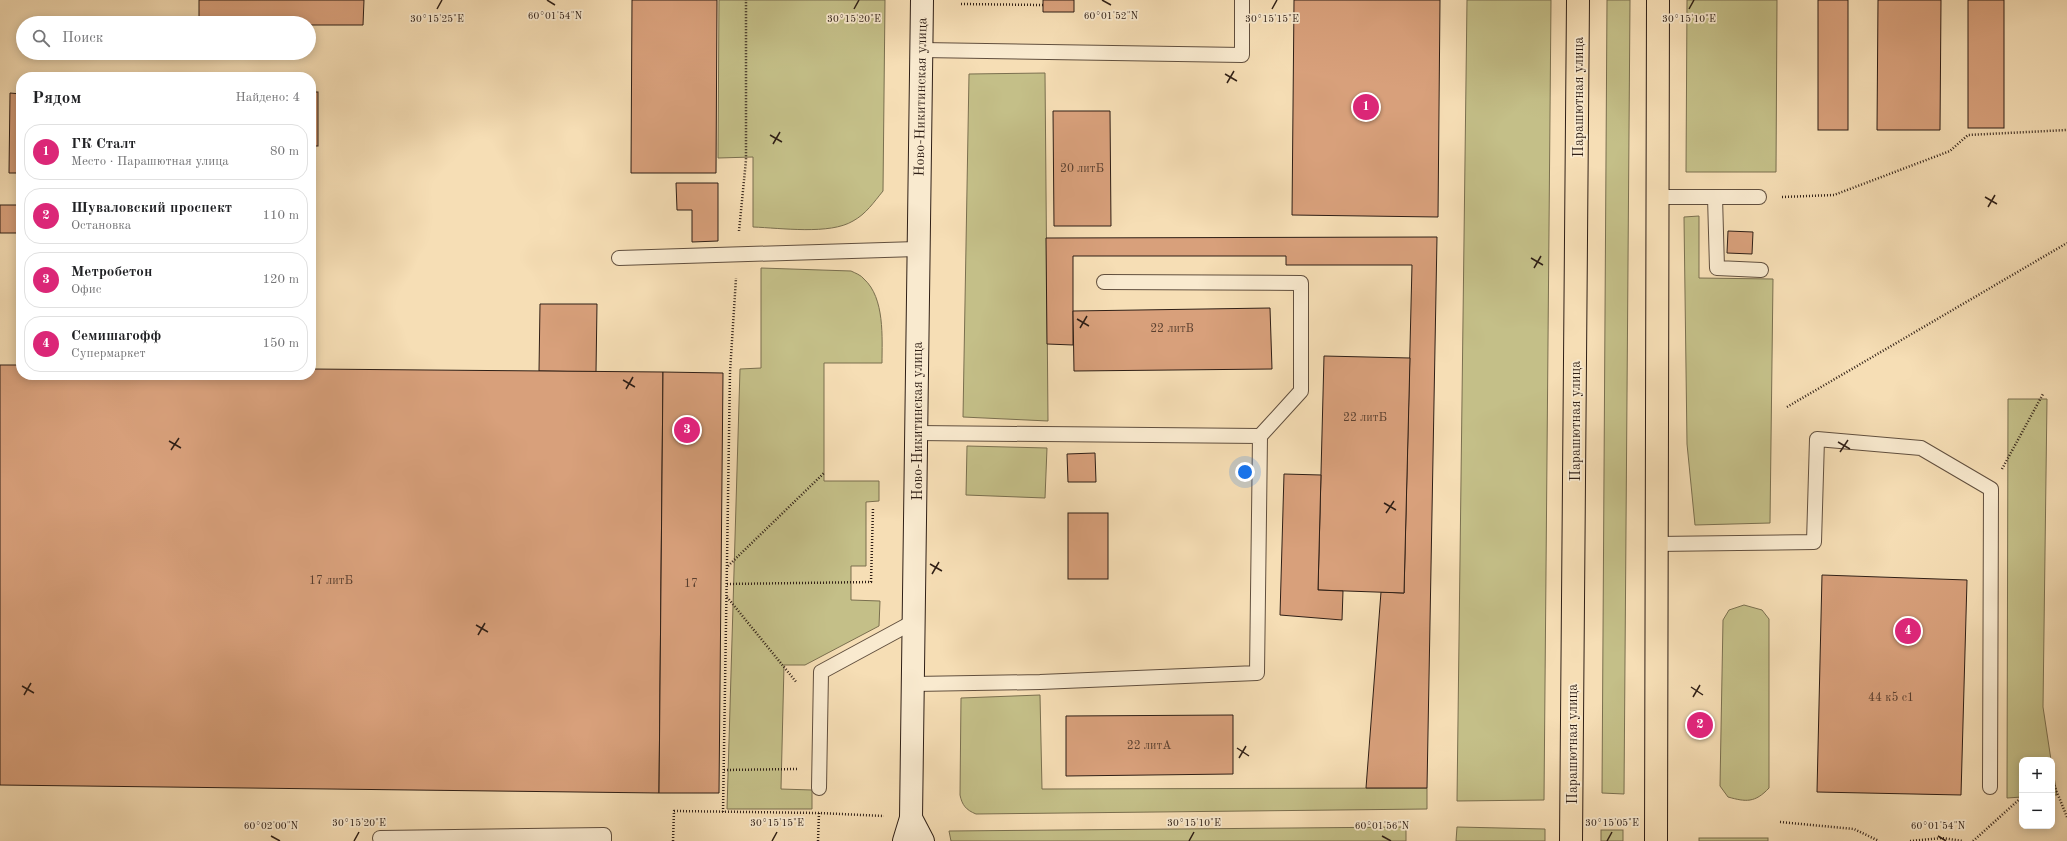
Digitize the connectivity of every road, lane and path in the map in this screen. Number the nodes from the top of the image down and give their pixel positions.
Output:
1 (746, 0) edge
2 (922, 0) edge
3 (1242, 0) edge
4 (1578, 0) edge
5 (1658, 0) edge
6 (961, 4) dead end
7 (1043, 5) dead end
8 (922, 50) junction
9 (2067, 130) edge
10 (1656, 197) junction
11 (1715, 197) junction
12 (1760, 197) dead end
13 (1788, 197) dead end
14 (2067, 243) edge
15 (917, 250) junction
16 (737, 255) junction
17 (619, 258) dead end
18 (1761, 270) dead end
19 (1104, 282) dead end
20 (2043, 394) dead end
21 (1787, 407) dead end
22 (917, 433) junction
23 (1260, 436) junction
24 (824, 473) dead end
25 (1991, 489) junction
26 (872, 508) dead end
27 (1656, 544) junction
28 (727, 566) junction
29 (727, 584) junction
30 (726, 597) junction
31 (915, 621) junction
32 (914, 684) junction
33 (820, 712) junction
34 (820, 768) junction
35 (724, 770) junction
36 (1990, 787) dead end
37 (2055, 787) edge
38 (819, 788) joint
39 (2019, 800) edge
40 (723, 812) junction
41 (819, 813) junction
42 (877, 816) dead end
43 (2067, 817) edge
44 (911, 818) junction
45 (1780, 822) dead end
46 (380, 838) dead end
47 (604, 841) edge
48 (673, 841) edge
49 (818, 841) edge
50 (904, 841) edge
51 (923, 841) edge
52 (1571, 841) edge
53 (1656, 841) edge
54 (1879, 841) edge
55 (1910, 841) edge
56 (1963, 841) edge
57 (1973, 841) edge

1 - 16 path
2 - 8 street, Ново-Никитинская улица
3 - 8 lane
4 - 52 main road, Парашютная улица
5 - 10 main road
6 - 7 path
8 - 15 street, Ново-Никитинская улица
9 - 13 path
10 - 11 lane
10 - 27 main road
11 - 12 lane
11 - 18 lane
14 - 21 path
15 - 16 lane
15 - 22 street, Ново-Никитинская улица
16 - 17 lane
16 - 28 path
19 - 23 lane
20 - 25 path
22 - 23 lane
22 - 31 street, Ново-Никитинская улица
23 - 32 lane
24 - 28 path
25 - 27 lane
25 - 36 lane
26 - 29 path
27 - 53 main road
28 - 29 path
29 - 30 path
30 - 33 path
30 - 35 path
31 - 32 street, Ново-Никитинская улица
31 - 33 lane
32 - 44 street, Ново-Никитинская улица
33 - 34 lane
34 - 35 path
34 - 38 lane
35 - 40 path
37 - 43 path
38 - 41 path
39 - 57 path
40 - 41 path
40 - 48 path
41 - 42 path
41 - 49 path
44 - 50 street, Ново-Никитинская улица
44 - 51 street
45 - 54 path
46 - 47 lane
55 - 56 path

